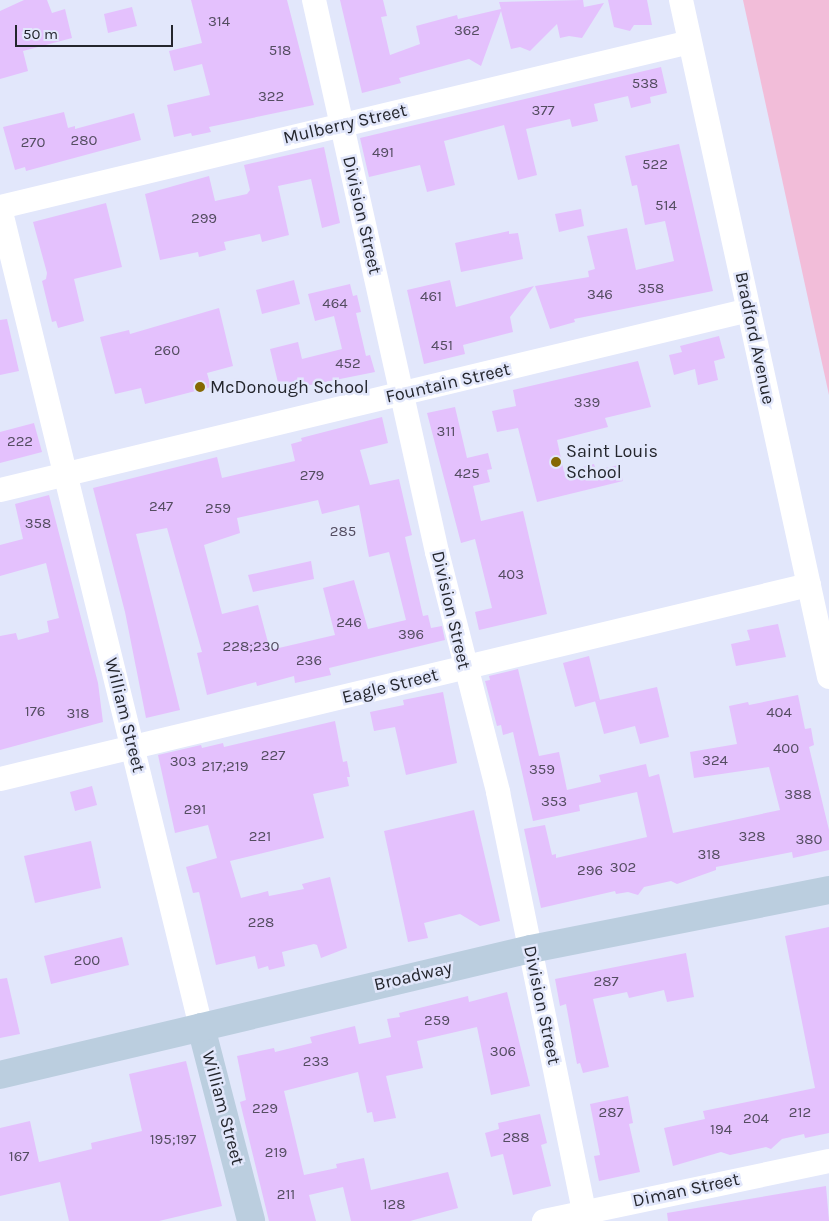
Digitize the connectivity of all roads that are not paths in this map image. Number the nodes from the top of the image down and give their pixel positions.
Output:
1 (314, 0) edge
2 (681, 0) edge
3 (690, 42) junction
4 (342, 125) junction
5 (0, 207) edge
6 (749, 310) junction
7 (403, 393) junction
8 (66, 474) junction
9 (0, 490) edge
10 (809, 585) junction
11 (464, 668) junction
12 (829, 677) edge
13 (133, 748) junction
14 (0, 779) edge
15 (829, 890) edge
16 (531, 948) junction
17 (202, 1027) junction
18 (0, 1075) edge
19 (829, 1161) edge
20 (586, 1217) edge
21 (251, 1221) edge
22 (544, 1221) edge

1 - 4 street, Division Street
2 - 3 street, Bradford Avenue
3 - 4 street, Mulberry Street
3 - 6 street, Bradford Avenue
4 - 5 street, Mulberry Street
4 - 7 street, Division Street
5 - 8 street, William Street
6 - 7 street, Fountain Street
6 - 10 street, Bradford Avenue
7 - 8 street, Fountain Street
7 - 11 street, Division Street
8 - 9 street, Fountain Street
8 - 13 street, William Street
10 - 11 street, Eagle Street
10 - 12 street, Bradford Avenue
11 - 13 street, Eagle Street
11 - 16 street, Division Street
13 - 14 street, Eagle Street
13 - 17 street, William Street
15 - 16 main road, Broadway
16 - 17 main road, Broadway
16 - 20 street, Division Street
17 - 18 main road, Broadway
17 - 21 main road, William Street
19 - 20 street, Diman Street
20 - 22 street, Diman Street

